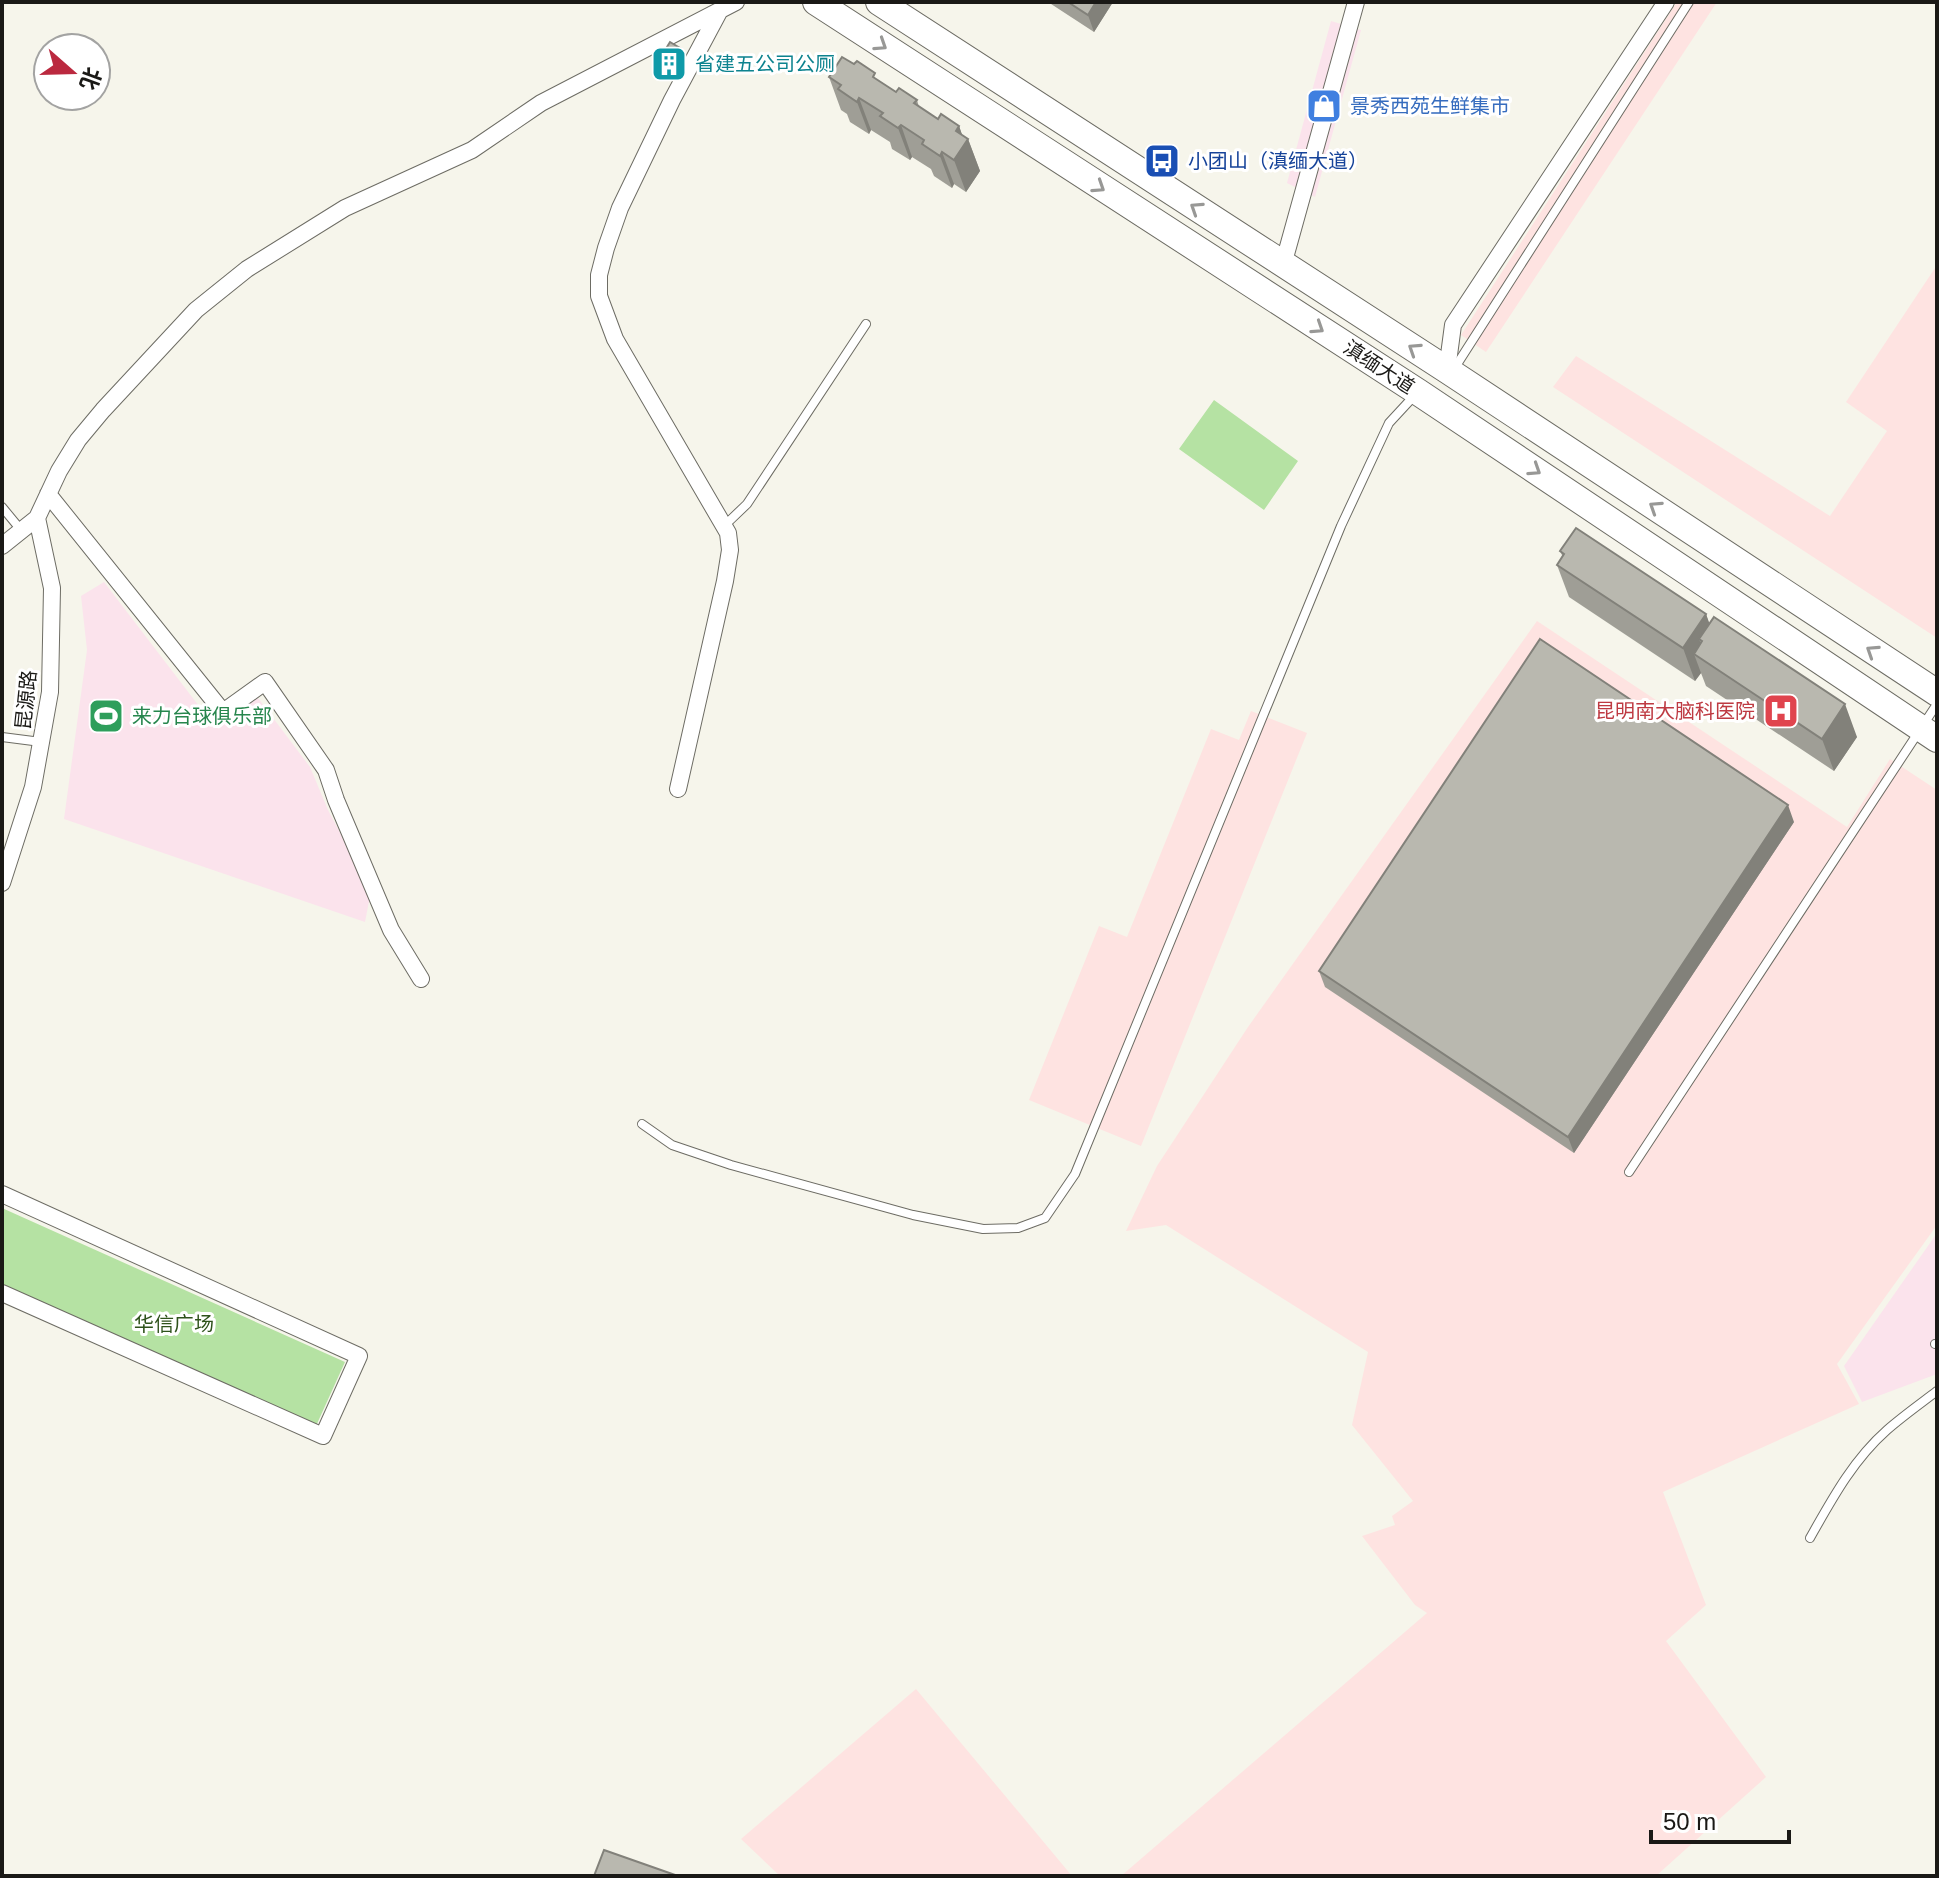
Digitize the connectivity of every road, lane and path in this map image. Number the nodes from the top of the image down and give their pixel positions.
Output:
1 (736, 2) edge
2 (816, 2) edge
3 (879, 2) edge
4 (1356, 2) edge
5 (1666, 2) edge
6 (1689, 2) edge
7 (719, 12) junction
8 (1283, 265) junction
9 (866, 324) dead end
10 (1449, 372) junction
11 (1418, 392) junction
12 (48, 494) junction
13 (2, 507) edge
14 (37, 518) junction
15 (724, 526) junction
16 (21, 531) junction
17 (2, 546) edge
18 (1937, 693) edge
19 (1937, 704) edge
20 (1930, 734) edge
21 (2, 737) edge
22 (42, 743) junction
23 (678, 789) dead end
24 (2, 883) edge
25 (421, 979) dead end
26 (642, 1124) dead end
27 (1629, 1172) dead end
28 (2, 1194) edge
29 (2, 1293) edge
30 (1937, 1391) edge
31 (1810, 1538) dead end

1 - 7 street
2 -> 11 main road, 滇缅大道
8 -> 3 main road, 滇缅大道
4 - 8 street
5 - 10 street
6 - 10 lane
7 - 12 street
7 - 15 street
10 -> 8 main road, 滇缅大道
9 - 15 lane
18 -> 10 main road, 滇缅大道
11 -> 20 main road, 滇缅大道
11 - 26 lane
12 - 14 street
12 - 25 street
13 - 16 lane
14 - 16 street
14 - 22 street, 昆源路
15 - 23 street
16 - 17 street
19 - 20 lane
20 - 27 lane
21 - 22 lane
22 - 24 street, 昆源路
28 - 29 street
30 - 31 lane

